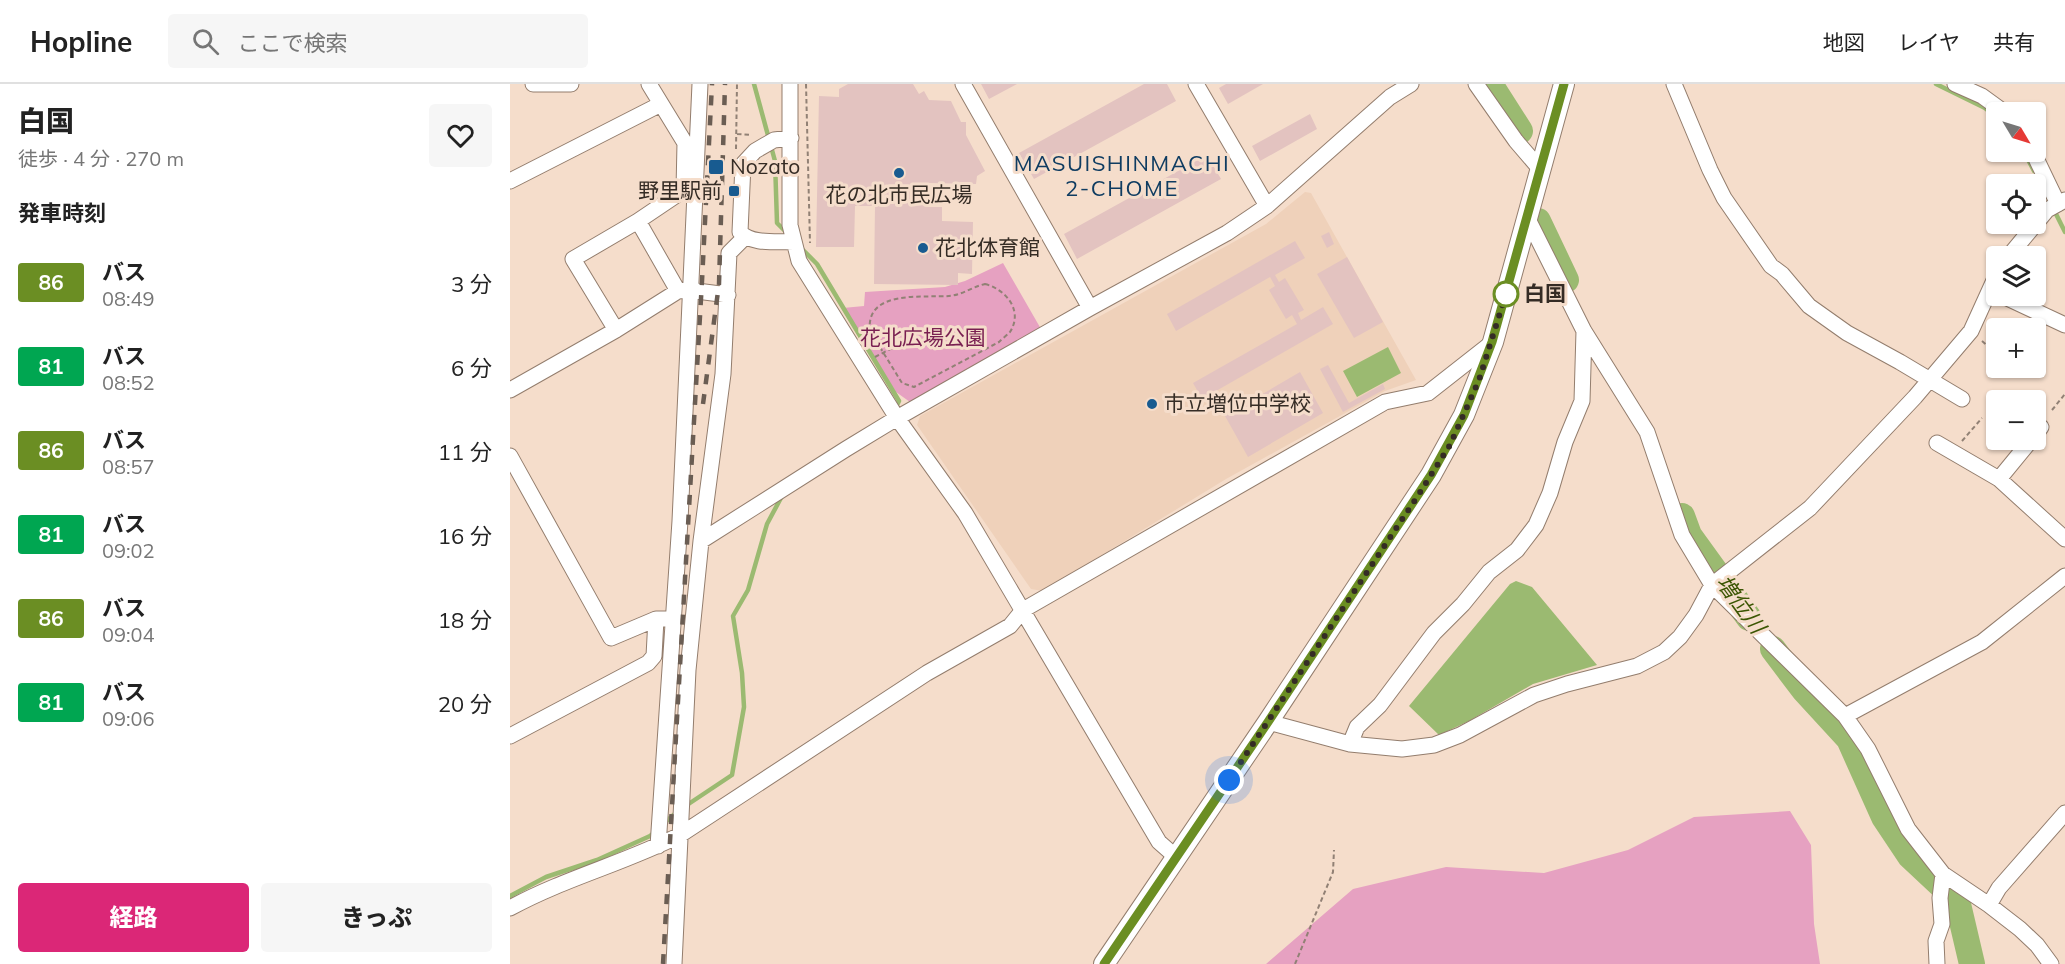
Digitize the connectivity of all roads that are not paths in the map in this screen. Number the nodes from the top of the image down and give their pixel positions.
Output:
1 (533, 84) edge
2 (571, 84) edge
3 (649, 84) edge
4 (700, 84) edge
5 (790, 84) edge
6 (963, 84) edge
7 (1196, 84) edge
8 (1411, 84) edge
9 (1476, 84) edge
10 (1564, 84) edge
11 (1674, 84) edge
12 (1955, 84) edge
13 (1990, 102) edge
14 (661, 104) junction
15 (791, 138) junction
16 (2037, 162) edge
17 (1540, 170) junction
18 (510, 180) edge
19 (690, 188) junction
20 (2057, 205) edge
21 (1267, 206) junction
22 (1527, 217) junction
23 (638, 221) junction
24 (745, 237) junction
25 (794, 242) junction
26 (2018, 246) edge
27 (684, 290) junction
28 (728, 295) junction
29 (1986, 305) edge
30 (2030, 306) edge
31 (1090, 308) junction
32 (2065, 325) edge
33 (616, 330) junction
34 (1584, 331) junction
35 (1492, 342) junction
36 (1929, 380) junction
37 (510, 390) edge
38 (1962, 399) dead end
39 (897, 418) junction
40 (1937, 443) dead end
41 (2023, 450) edge
42 (510, 456) edge
43 (1999, 478) junction
44 (2065, 539) edge
45 (701, 541) junction
46 (2065, 576) edge
47 (1712, 585) junction
48 (1023, 610) junction
49 (656, 619) junction
50 (672, 619) junction
51 (1845, 716) junction
52 (1268, 722) junction
53 (510, 736) edge
54 (1350, 744) junction
55 (2065, 813) edge
56 (680, 835) junction
57 (658, 846) junction
58 (1176, 857) junction
59 (1943, 874) junction
60 (1989, 905) junction
61 (510, 908) edge
62 (674, 964) edge
63 (1104, 964) edge
64 (1937, 964) edge
65 (2051, 964) edge

1 - 2 street
3 - 14 street
4 - 19 street
5 - 15 street
6 - 31 street
7 - 21 street
8 - 21 street
9 - 17 street
10 - 17 main road
11 - 36 street
12 - 13 street
14 - 18 street
14 - 19 street
15 - 24 street
15 - 25 street
16 - 20 street
17 - 22 main road
19 - 23 street
19 - 27 street
20 - 26 street
21 - 31 street
22 - 34 street
22 - 35 main road
23 - 27 street
23 - 33 street
24 - 25 street
24 - 28 street
25 - 39 street
27 - 28 street
27 - 33 street
27 - 50 street
28 - 45 street
29 - 36 street
30 - 32 street
31 - 39 street
33 - 37 street
34 - 47 street
34 - 54 street
35 - 48 street
35 - 52 main road
36 - 38 street
36 - 47 street
39 - 45 street
39 - 48 street
40 - 43 street
41 - 43 street
42 - 49 street
43 - 44 street
45 - 56 street
46 - 51 street
47 - 51 street
47 - 54 street
48 - 56 street
48 - 58 street
49 - 50 street
49 - 53 street
50 - 57 street
51 - 59 street
52 - 54 street
52 - 58 main road
55 - 60 street
56 - 57 street
56 - 62 street
57 - 61 street
58 - 63 main road
59 - 60 street
59 - 64 street
60 - 65 street

